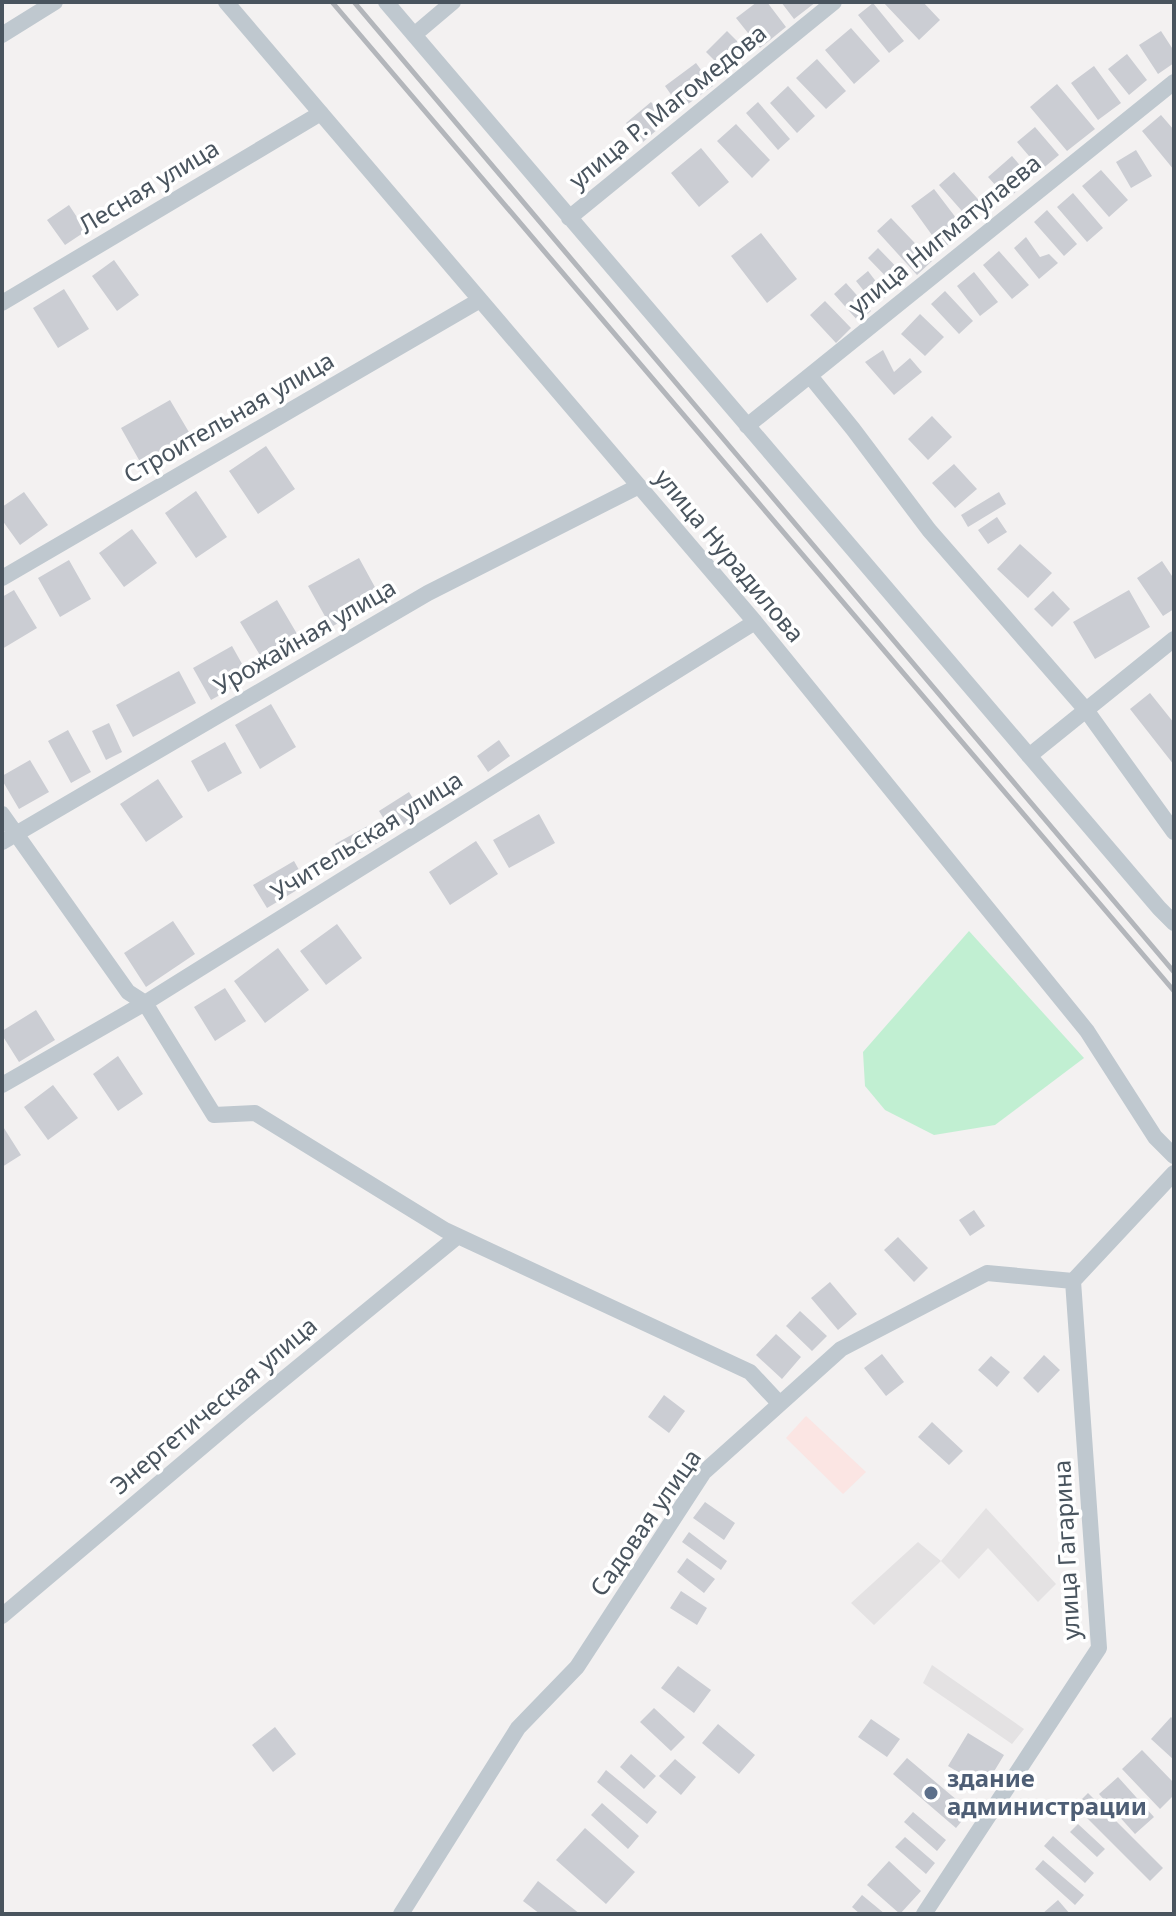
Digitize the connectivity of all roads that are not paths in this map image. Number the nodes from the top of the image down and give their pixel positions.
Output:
1 (55, 2) edge
2 (226, 2) edge
3 (386, 2) edge
4 (453, 2) edge
5 (834, 2) edge
6 (2, 35) edge
7 (414, 35) junction
8 (1174, 82) edge
9 (321, 113) junction
10 (569, 218) junction
11 (480, 300) junction
12 (2, 303) edge
13 (810, 376) junction
14 (747, 426) junction
15 (639, 486) junction
16 (2, 578) edge
17 (755, 622) junction
18 (1174, 639) edge
19 (1086, 710) junction
20 (1029, 756) junction
21 (2, 814) edge
22 (1174, 832) edge
23 (9, 838) edge
24 (1174, 923) edge
25 (145, 1003) junction
26 (2, 1085) edge
27 (1174, 1156) edge
28 (1174, 1173) edge
29 (458, 1236) junction
30 (1073, 1281) junction
31 (779, 1403) junction
32 (2, 1616) edge
33 (401, 1914) edge
34 (924, 1914) edge

1 - 6 street
2 - 9 street, улица Нурадилова
3 - 7 street
4 - 7 street
5 - 10 street, улица Р. Магомедова
7 - 10 street
8 - 13 street, улица Нигматулаева
9 - 11 street, улица Нурадилова
9 - 12 street, Лесная улица
10 - 14 street
11 - 15 street, улица Нурадилова
11 - 16 street, Строительная улица
13 - 14 street, улица Нигматулаева
13 - 19 street
14 - 20 street
15 - 17 street, улица Нурадилова
15 - 23 street, Урожайная улица
17 - 25 street, Учительская улица
17 - 27 street, улица Нурадилова
18 - 19 street
19 - 20 street
19 - 22 street
20 - 24 street
21 - 23 street
23 - 25 street
25 - 26 street, Учительская улица
25 - 29 street
28 - 30 street
29 - 31 street
29 - 32 street, Энергетическая улица
30 - 31 street, Садовая улица
30 - 34 street, улица Гагарина
31 - 33 street, Садовая улица

